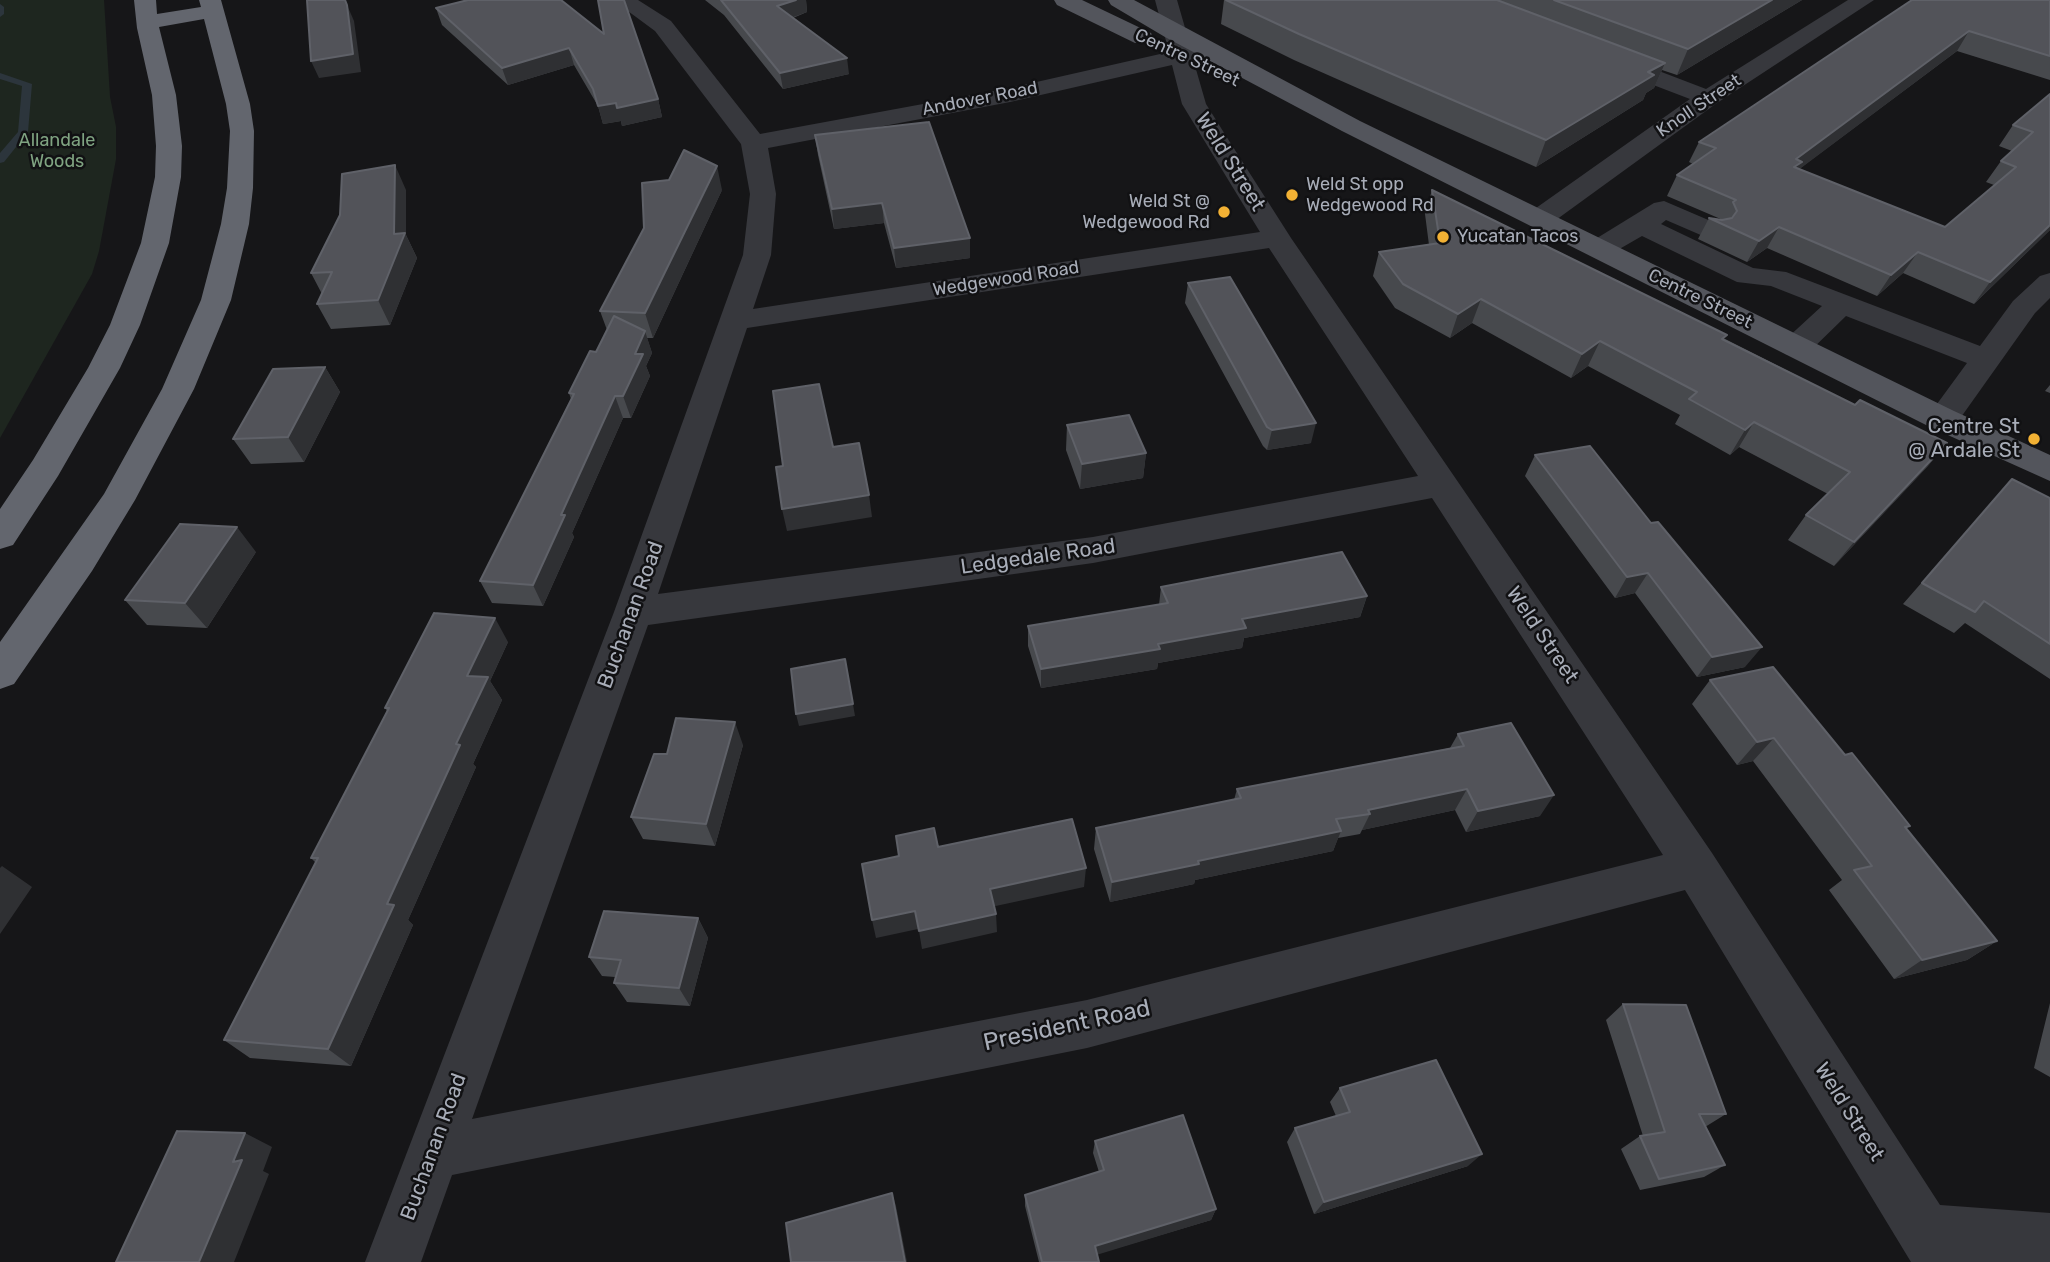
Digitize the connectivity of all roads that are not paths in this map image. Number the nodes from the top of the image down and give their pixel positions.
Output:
1 (624, 0) edge
2 (1065, 0) edge
3 (1119, 0) edge
4 (1863, 0) edge
5 (211, 6) edge
6 (146, 11) edge
7 (1181, 34) edge
8 (1588, 52) edge
9 (1708, 98) junction
10 (754, 143) junction
11 (1539, 219) junction
12 (1642, 225) junction
13 (1710, 231) edge
14 (1278, 238) junction
15 (1600, 249) junction
16 (1758, 254) edge
17 (1776, 278) junction
18 (2050, 282) edge
19 (1842, 303) junction
20 (735, 321) junction
21 (1796, 347) junction
22 (1986, 359) junction
23 (1942, 419) junction
24 (2050, 469) edge
25 (1442, 484) junction
26 (0, 536) edge
27 (633, 612) junction
28 (0, 673) edge
29 (1696, 867) junction
30 (431, 1153) junction
31 (2050, 1240) edge
32 (1933, 1247) edge
33 (393, 1262) edge

1 - 10 street, Buchanan Road
2 - 7 main road, Centre Street
3 - 7 main road, Centre Street
4 - 9 street, Knoll Street
5 - 6 highway
5 - 28 highway
6 - 26 highway
7 - 10 street, Andover Road
7 - 11 main road, Centre Street
7 - 14 street, Weld Street
8 - 9 street
9 - 11 street, Knoll Street
10 - 20 street, Buchanan Road
11 - 15 main road, Centre Street
12 - 13 street
12 - 15 street
12 - 17 street
14 - 20 street, Wedgewood Road
14 - 25 street, Weld Street
15 - 21 main road, Centre Street
16 - 17 street
17 - 19 street
18 - 22 street
19 - 21 street
19 - 22 street
20 - 27 street, Buchanan Road
21 - 23 main road, Centre Street
22 - 23 street
23 - 24 main road, Centre Street
25 - 27 street, Ledgedale Road
25 - 29 street, Weld Street
27 - 30 street, Buchanan Road
29 - 30 street, President Road
29 - 32 street, Weld Street
30 - 33 street, Buchanan Road
31 - 32 street

